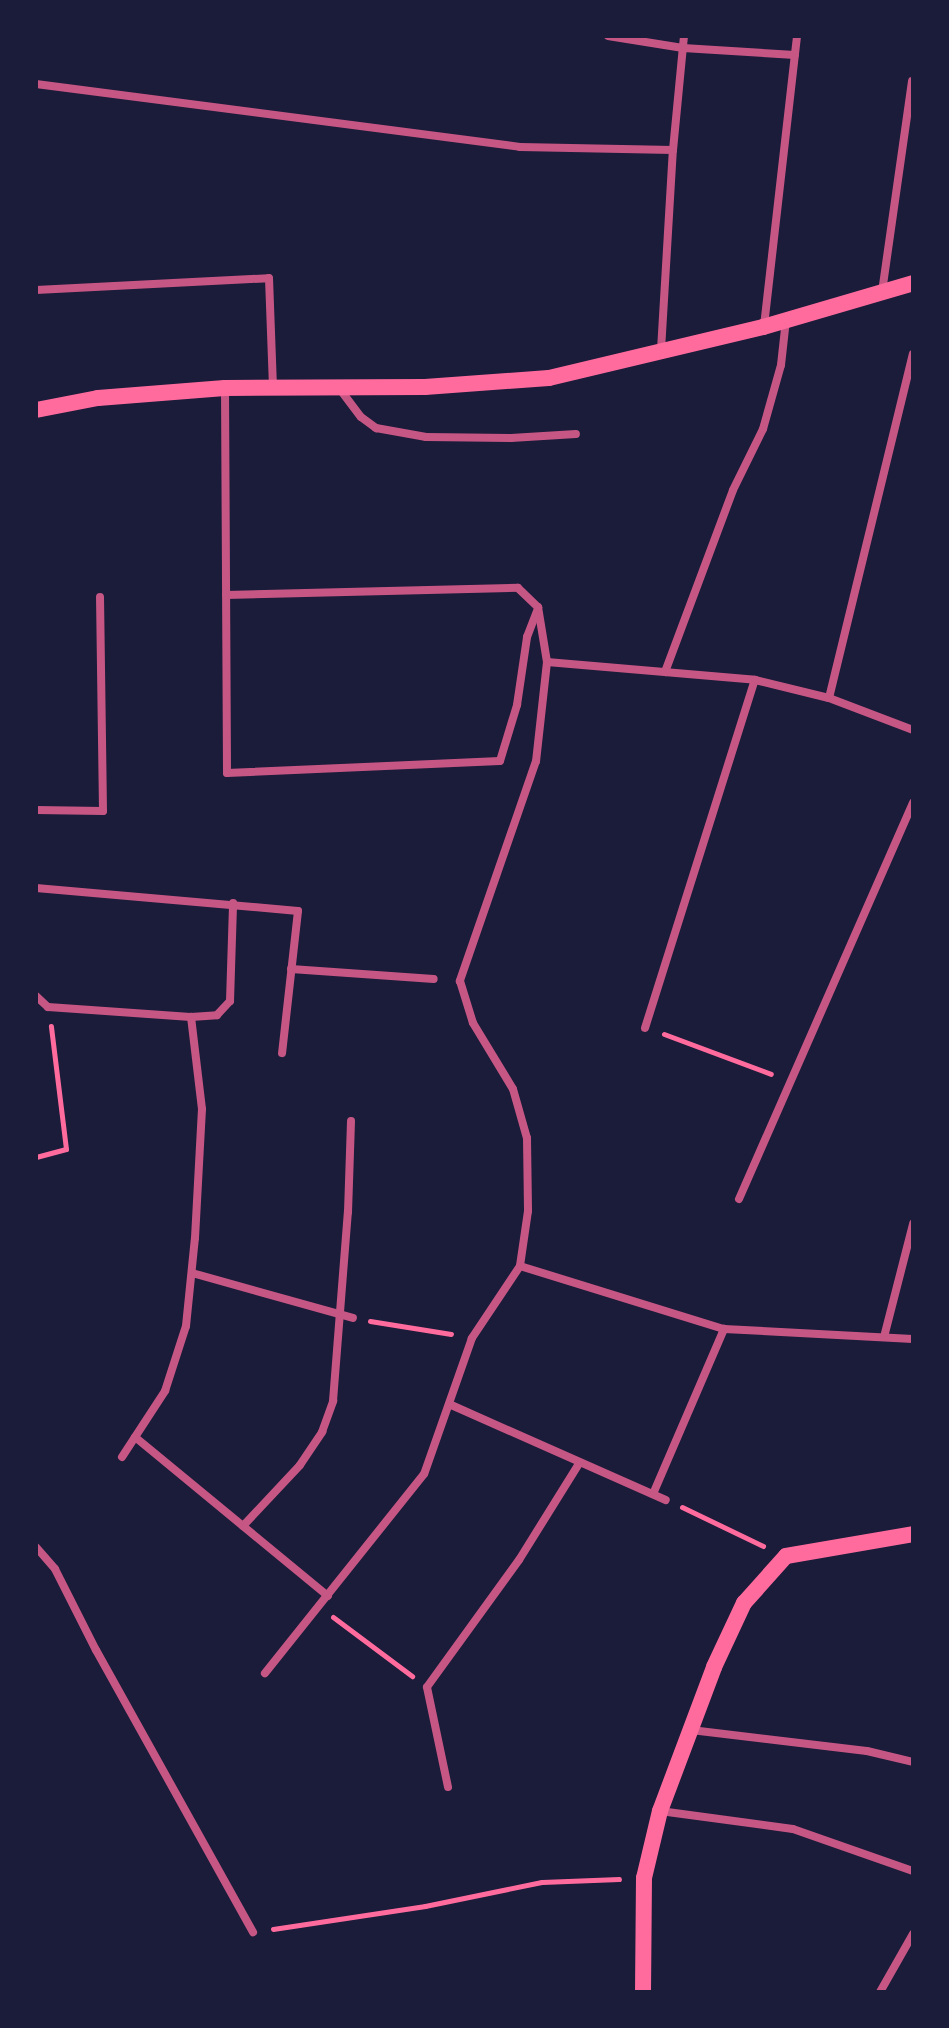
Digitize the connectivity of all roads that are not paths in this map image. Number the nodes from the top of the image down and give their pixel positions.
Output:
1 (608, 36) edge
2 (684, 36) edge
3 (797, 36) edge
4 (683, 48) junction
5 (795, 55) junction
6 (912, 81) edge
7 (36, 84) edge
8 (673, 150) junction
9 (913, 283) edge
10 (36, 290) edge
11 (882, 292) junction
12 (786, 320) junction
13 (763, 327) junction
14 (661, 351) junction
15 (913, 354) edge
16 (273, 387) junction
17 (225, 388) junction
18 (339, 388) junction
19 (36, 410) edge
20 (576, 434) dead end
21 (226, 595) junction
22 (100, 597) dead end
23 (538, 607) junction
24 (547, 662) junction
25 (665, 672) junction
26 (755, 680) junction
27 (829, 698) junction
28 (913, 730) edge
29 (913, 802) edge
30 (36, 810) edge
31 (36, 888) edge
32 (233, 903) junction
33 (291, 969) junction
34 (434, 979) dead end
35 (36, 996) edge
36 (191, 1017) junction
37 (645, 1028) road end
38 (282, 1053) dead end
39 (351, 1121) dead end
40 (739, 1199) dead end
41 (913, 1224) edge
42 (520, 1266) junction
43 (192, 1273) junction
44 (338, 1315) junction
45 (353, 1318) road end
46 (724, 1329) junction
47 (884, 1337) junction
48 (913, 1339) edge
49 (449, 1404) junction
50 (135, 1437) junction
51 (122, 1457) dead end
52 (580, 1462) junction
53 (653, 1494) junction
54 (666, 1500) road end
55 (243, 1526) junction
56 (913, 1534) edge
57 (36, 1547) edge
58 (328, 1596) junction
59 (265, 1673) dead end
60 (691, 1730) junction
61 (913, 1762) edge
62 (448, 1787) dead end
63 (660, 1811) junction
64 (913, 1871) edge
65 (253, 1932) road end
66 (913, 1934) edge
67 (643, 1992) edge
68 (880, 1992) edge

1 - 4 street
2 - 4 street
3 - 5 street
4 - 5 street
4 - 8 street
5 - 13 street
6 - 11 street
7 - 8 street
8 - 14 street
9 - 11 main road
10 - 16 street
11 - 12 main road
12 - 13 main road
12 - 25 street
13 - 14 main road
14 - 18 main road
15 - 27 street
16 - 17 main road
16 - 18 main road
17 - 19 main road
17 - 21 street
18 - 20 street
21 - 23 street
21 - 23 street
22 - 30 street
23 - 24 street
24 - 25 street
24 - 42 street
25 - 26 street
26 - 27 street
26 - 37 street
27 - 28 street
29 - 40 street
31 - 32 street
32 - 33 street
32 - 36 street
33 - 34 street
33 - 38 street
35 - 36 street
36 - 43 street
39 - 44 street
41 - 47 street
42 - 46 street
42 - 49 street
43 - 44 street
43 - 50 street
44 - 45 street
44 - 55 street
46 - 47 street
46 - 53 street
47 - 48 street
49 - 52 street
49 - 58 street
50 - 51 street
50 - 55 street
52 - 53 street
52 - 62 street
53 - 54 street
55 - 58 street
56 - 60 main road
57 - 65 street
58 - 59 street
60 - 61 street
60 - 63 main road
63 - 64 street
63 - 67 main road
66 - 68 street

